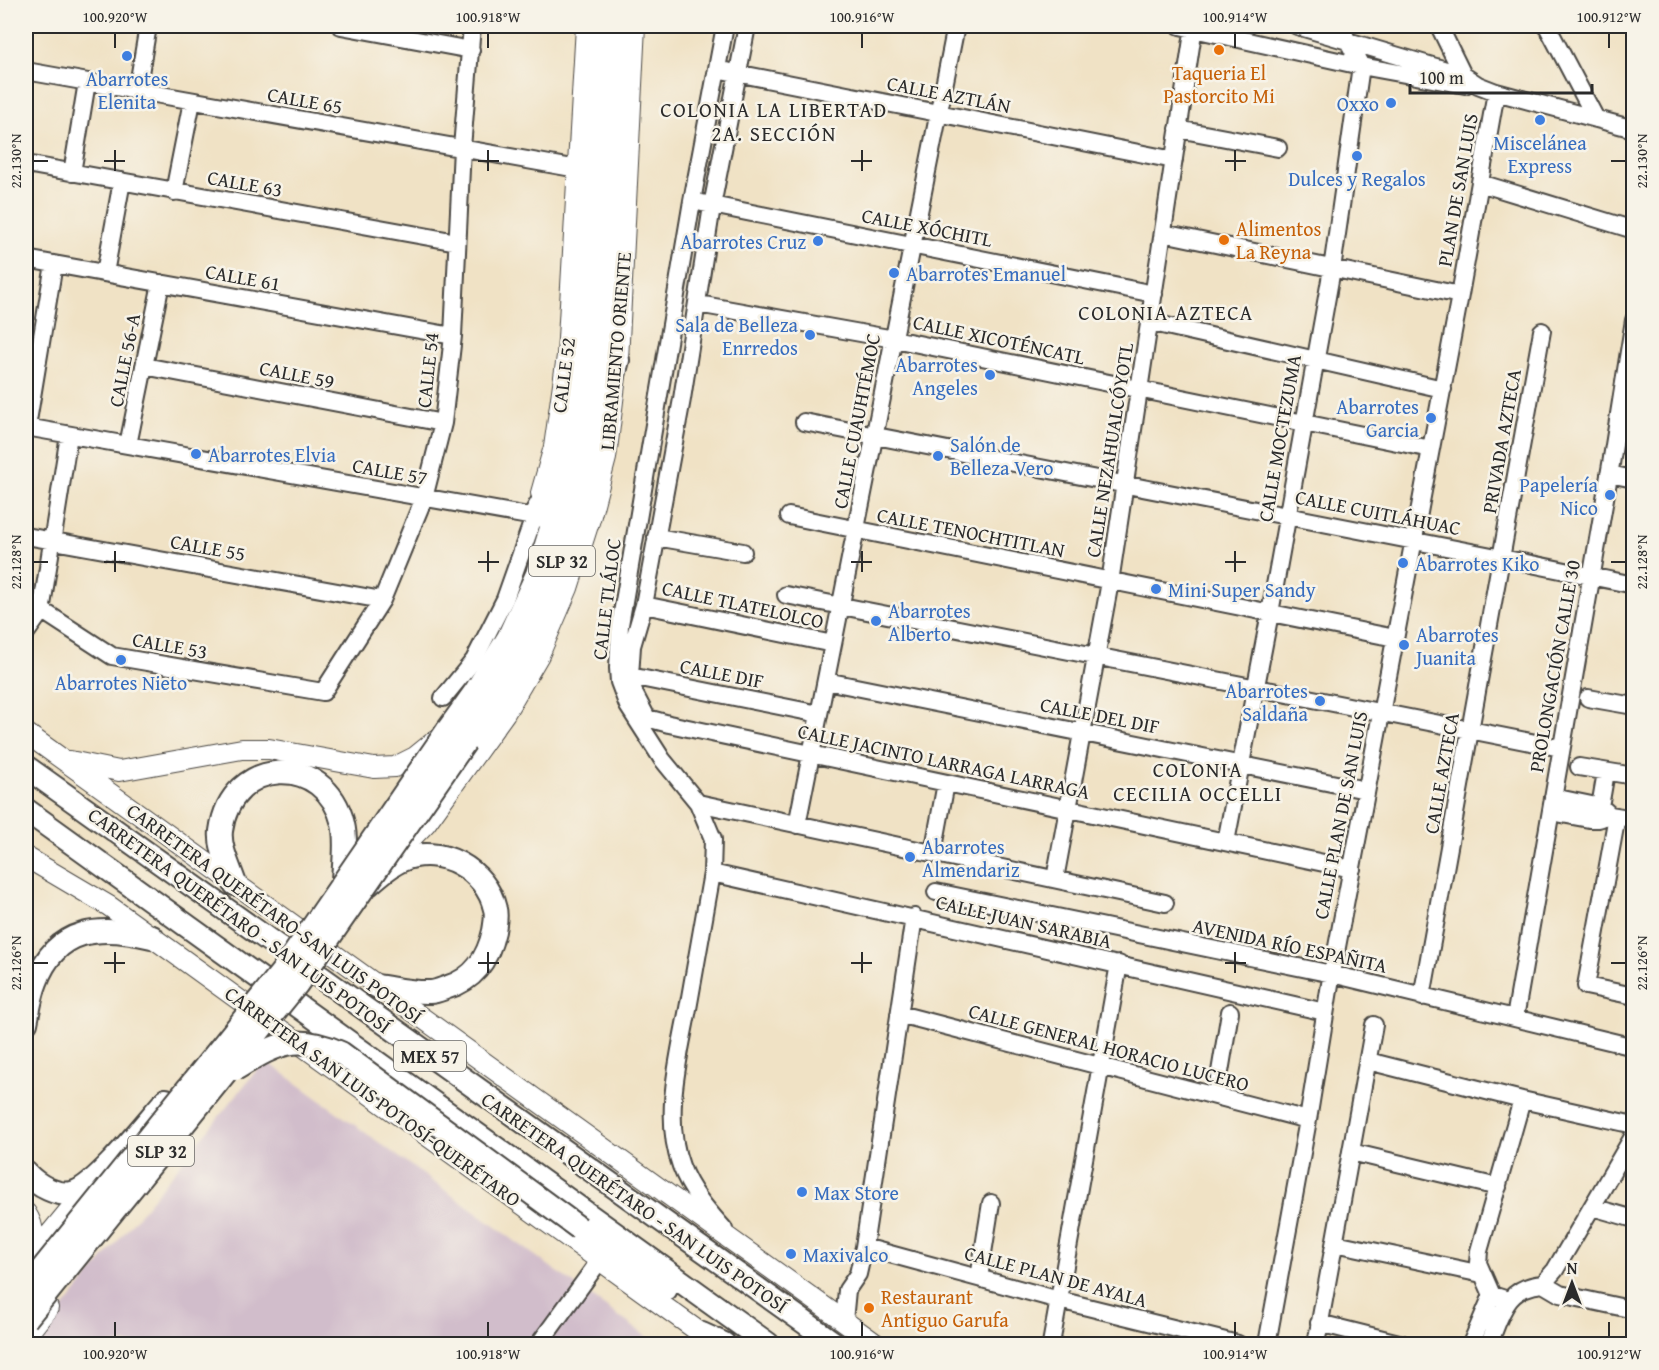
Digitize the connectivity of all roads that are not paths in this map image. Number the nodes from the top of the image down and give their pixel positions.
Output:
1 (148, 26) edge
2 (341, 26) edge
3 (472, 26) edge
4 (586, 26) edge
5 (602, 26) edge
6 (621, 26) edge
7 (635, 26) edge
8 (725, 26) edge
9 (747, 26) edge
10 (956, 26) edge
11 (1189, 26) edge
12 (1297, 26) edge
13 (1340, 26) edge
14 (1439, 26) edge
15 (1547, 26) edge
16 (1350, 42) junction
17 (471, 50) junction
18 (1361, 66) junction
19 (717, 69) junction
20 (26, 71) edge
21 (737, 74) junction
22 (87, 82) junction
23 (1468, 82) junction
24 (137, 91) junction
25 (1496, 92) junction
26 (192, 101) junction
27 (939, 114) junction
28 (1596, 119) junction
29 (1178, 129) junction
30 (1634, 129) edge
31 (462, 148) junction
32 (1278, 148) dead end
33 (1174, 160) junction
34 (26, 164) edge
35 (578, 169) junction
36 (72, 173) junction
37 (122, 182) junction
38 (1480, 183) junction
39 (174, 192) junction
40 (693, 201) junction
41 (712, 206) junction
42 (1634, 231) edge
43 (1163, 233) junction
44 (457, 242) junction
45 (913, 246) junction
46 (26, 259) edge
47 (54, 264) junction
48 (1332, 269) junction
49 (105, 273) junction
50 (161, 283) junction
51 (1154, 294) junction
52 (1460, 295) junction
53 (698, 304) junction
54 (1634, 321) edge
55 (1149, 322) junction
56 (1542, 331) dead end
57 (453, 336) junction
58 (894, 339) junction
59 (33, 348) edge
60 (593, 359) junction
61 (1314, 361) junction
62 (144, 366) junction
63 (1443, 389) junction
64 (1139, 390) junction
65 (660, 396) junction
66 (682, 399) junction
67 (804, 422) dead end
68 (442, 423) junction
69 (1304, 423) junction
70 (26, 427) edge
71 (69, 435) junction
72 (875, 435) junction
73 (128, 445) junction
74 (1431, 449) junction
75 (580, 454) junction
76 (1609, 474) junction
77 (645, 479) junction
78 (1634, 479) edge
79 (667, 482) junction
80 (1125, 484) junction
81 (424, 498) junction
82 (789, 516) dead end
83 (1286, 516) junction
84 (534, 518) junction
85 (856, 530) junction
86 (26, 536) edge
87 (656, 537) junction
88 (52, 540) junction
89 (1414, 540) junction
90 (743, 552) dead end
91 (1502, 558) junction
92 (1590, 576) junction
93 (1110, 582) junction
94 (1634, 585) edge
95 (786, 596) dead end
96 (26, 600) edge
97 (382, 600) junction
98 (644, 605) junction
99 (841, 606) junction
100 (41, 612) junction
101 (1270, 613) junction
102 (26, 633) edge
103 (1395, 638) junction
104 (833, 644) junction
105 (1097, 657) junction
106 (624, 679) junction
107 (826, 681) junction
108 (1256, 688) junction
109 (323, 692) joint
110 (443, 698) dead end
111 (1588, 699) dead end
112 (1634, 706) edge
113 (1381, 712) junction
114 (819, 714) junction
115 (669, 724) joint
116 (1470, 730) junction
117 (26, 733) edge
118 (1083, 733) junction
119 (456, 737) junction
120 (1560, 748) junction
121 (811, 754) junction
122 (62, 759) junction
123 (1241, 765) junction
124 (26, 767) edge
125 (1579, 767) dead end
126 (1606, 772) junction
127 (1634, 776) edge
128 (946, 783) junction
129 (1366, 790) junction
130 (698, 803) junction
131 (1552, 804) junction
132 (722, 808) junction
133 (1068, 809) junction
134 (26, 810) edge
135 (1612, 815) edge
136 (797, 825) junction
137 (1226, 842) junction
138 (933, 854) junction
139 (26, 857) edge
140 (1352, 869) junction
141 (720, 874) junction
142 (1055, 879) junction
143 (235, 884) junction
144 (351, 886) junction
145 (936, 892) dead end
146 (1165, 903) dead end
147 (914, 917) junction
148 (152, 937) junction
149 (1119, 964) junction
150 (289, 978) junction
151 (1331, 979) junction
152 (376, 986) junction
153 (1634, 996) edge
154 (1422, 997) junction
155 (1326, 1008) junction
156 (1230, 1012) dead end
157 (899, 1014) junction
158 (1515, 1018) junction
159 (26, 1023) edge
160 (1374, 1025) dead end
161 (1634, 1047) edge
162 (1368, 1061) junction
163 (1100, 1066) junction
164 (220, 1077) junction
165 (189, 1085) junction
166 (1216, 1096) junction
167 (1522, 1100) junction
168 (1308, 1120) junction
169 (1634, 1125) edge
170 (1634, 1136) edge
171 (1351, 1152) junction
172 (26, 1173) edge
173 (93, 1182) junction
174 (1498, 1187) junction
175 (991, 1203) dead end
176 (118, 1204) junction
177 (1592, 1207) junction
178 (26, 1213) edge
179 (1634, 1219) edge
180 (1335, 1243) junction
181 (736, 1244) junction
182 (864, 1247) junction
183 (26, 1255) edge
184 (600, 1260) junction
185 (26, 1263) edge
186 (1482, 1274) junction
187 (979, 1278) junction
188 (1543, 1284) junction
189 (26, 1289) edge
190 (1500, 1298) junction
191 (1059, 1300) junction
192 (1634, 1311) edge
193 (26, 1319) edge
194 (844, 1321) junction
195 (1319, 1323) junction
196 (26, 1336) edge
197 (707, 1339) edge
198 (539, 1344) edge
199 (724, 1344) edge
200 (741, 1344) edge
201 (768, 1344) edge
202 (835, 1344) edge
203 (876, 1344) edge
204 (1051, 1344) edge
205 (1238, 1344) edge
206 (1267, 1344) edge
207 (1316, 1344) edge
208 (1403, 1344) edge
209 (1471, 1344) edge
210 (1489, 1344) edge

1 - 24 street
2 - 17 street
3 - 17 street, CALLE 54
4 - 35 main road, CALLE 52
5 - 60 highway, LIBRAMIENTO ORIENTE / SLP 32
6 - 60 highway, LIBRAMIENTO ORIENTE / SLP 32
7 - 60 main road, LIBRAMIENTO ORIENTE
8 - 19 street, CALLE TLÁLOC
9 - 21 street, CALLE TLÁLOC
10 - 27 street, CALLE CUAUHTÉMOC
11 - 18 street
11 - 29 street, CALLE NEZAHUALCÓYOTL
12 - 16 street
13 - 16 street
14 - 23 street
15 - 28 street
16 - 18 street
16 - 23 street
17 - 31 street, CALLE 54
18 - 23 street
18 - 48 street, CALLE MOCTEZUMA
19 - 21 street, CALLE AZTLÁN
19 - 40 street, CALLE TLÁLOC
20 - 22 street, CALLE 65
21 - 27 street, CALLE AZTLÁN
21 - 41 street, CALLE TLÁLOC
22 - 24 street, CALLE 65
22 - 36 street
23 - 25 street
24 - 26 street, CALLE 65
25 - 28 street
25 - 38 street, PLAN DE SAN LUIS
26 - 31 street, CALLE 65
26 - 39 street
27 - 33 street, CALLE AZTLÁN
27 - 45 street, CALLE CUAUHTÉMOC
28 - 30 street
29 - 32 street
29 - 33 street, CALLE NEZAHUALCÓYOTL
31 - 35 street, CALLE 65
31 - 44 street, CALLE 54
33 - 43 street, CALLE NEZAHUALCÓYOTL
34 - 36 street, CALLE 63
35 - 60 main road, CALLE 52
36 - 37 street, CALLE 63
37 - 39 street, CALLE 63
37 - 49 street
38 - 42 street
38 - 52 street, PLAN DE SAN LUIS
39 - 44 street, CALLE 63
40 - 41 street, CALLE XÓCHITL
40 - 65 street, CALLE TLÁLOC
41 - 45 street, CALLE XÓCHITL
41 - 53 street, CALLE TLÁLOC
43 - 48 street
43 - 51 street, CALLE NEZAHUALCÓYOTL
44 - 57 street, CALLE 54
45 - 51 street, CALLE XÓCHITL
45 - 58 street, CALLE CUAUHTÉMOC
46 - 47 street, CALLE 61
47 - 49 street, CALLE 61
47 - 59 street
48 - 52 street
48 - 61 street, CALLE MOCTEZUMA
49 - 50 street, CALLE 61
50 - 57 street, CALLE 61
50 - 62 street, CALLE 56-A
51 - 55 street, CALLE NEZAHUALCÓYOTL
52 - 63 street, CALLE PLAN DE SAN LUIS
53 - 58 street, CALLE XICOTÉNCATL
53 - 66 street, CALLE TLÁLOC
54 - 76 street, PROLONGACIÓN CALLE 30
55 - 61 street
55 - 64 street, CALLE NEZAHUALCÓYOTL
56 - 91 street, PRIVADA AZTECA
57 - 68 street, CALLE 54
58 - 64 street, CALLE XICOTÉNCATL
58 - 72 street, CALLE CUAUHTÉMOC
59 - 70 street
60 - 75 highway, LIBRAMIENTO ORIENTE / SLP 32
60 - 75 highway
60 - 84 main road, CALLE 52
60 - 144 main road, LIBRAMIENTO ORIENTE
61 - 63 street
61 - 69 street, CALLE MOCTEZUMA
62 - 68 street, CALLE 59
62 - 73 street, CALLE 56-A
63 - 74 street, CALLE PLAN DE SAN LUIS
64 - 69 street, CALLE XICOTÉNCATL
64 - 80 street, CALLE NEZAHUALCÓYOTL
65 - 66 street
65 - 77 street, CALLE TLÁLOC
66 - 79 street, CALLE TLÁLOC
67 - 72 street, CALLE CUITLÁHUAC
68 - 81 street, CALLE 54
69 - 74 street, CALLE XICOTÉNCATL
69 - 83 street, CALLE MOCTEZUMA
70 - 71 street, CALLE 57
71 - 73 street, CALLE 57
71 - 88 street
72 - 80 street, CALLE CUITLÁHUAC
72 - 85 street, CALLE CUAUHTÉMOC
73 - 81 street, CALLE 57
74 - 89 street, CALLE PLAN DE SAN LUIS
75 - 84 highway
75 - 119 highway, LIBRAMIENTO ORIENTE / SLP 32
76 - 78 street
76 - 92 street, PROLONGACIÓN CALLE 30
77 - 79 street
77 - 106 street, CALLE TLÁLOC
79 - 87 street, CALLE TLÁLOC
80 - 83 street, CALLE CUITLÁHUAC
80 - 93 street, CALLE NEZAHUALCÓYOTL
81 - 84 street, CALLE 57
81 - 97 street, CALLE 54
82 - 85 street, CALLE TENOCHTITLAN
83 - 89 street, CALLE CUITLÁHUAC
83 - 101 street, CALLE MOCTEZUMA
84 - 110 street, CALLE 52
85 - 93 street, CALLE TENOCHTITLAN
85 - 99 street, CALLE CUAUHTÉMOC
86 - 88 street, CALLE 55
87 - 90 street
87 - 98 street, CALLE TLÁLOC
88 - 97 street, CALLE 55
88 - 100 street
89 - 91 street, CALLE CUITLÁHUAC
89 - 103 street, CALLE PLAN DE SAN LUIS
91 - 92 street, CALLE CUITLÁHUAC
91 - 116 street, CALLE AZTECA
92 - 94 street, CALLE CUITLÁHUAC
92 - 120 street, PROLONGACIÓN CALLE 30
93 - 101 street, CALLE TENOCHTITLAN
93 - 105 street, CALLE NEZAHUALCÓYOTL
95 - 99 street
96 - 100 street, CALLE 53
97 - 109 street, CALLE 54
98 - 104 street, CALLE TLATELOLCO
98 - 106 street, CALLE TLÁLOC
99 - 104 street, CALLE CUAUHTÉMOC
99 - 105 street
100 - 102 street
100 - 109 street, CALLE 53
101 - 103 street, CALLE TENOCHTITLAN
101 - 108 street, CALLE MOCTEZUMA
103 - 113 street, CALLE PLAN DE SAN LUIS
104 - 107 street, CALLE CUAUHTÉMOC
105 - 108 street
105 - 118 street, CALLE NEZAHUALCÓYOTL
106 - 114 street, CALLE DIF
106 - 115 street, CALLE TLÁLOC
106 - 130 street, CALLE TLÁLOC
107 - 114 street, CALLE CUAUHTÉMOC
107 - 118 street, CALLE DEL DIF
108 - 113 street
108 - 123 street, CALLE MOCTEZUMA
111 - 112 street
113 - 116 street
113 - 129 street, CALLE PLAN DE SAN LUIS
114 - 121 street, CALLE CUAUHTÉMOC
115 - 121 street, CALLE JACINTO LARRAGA LARRAGA
116 - 120 street
116 - 154 street, CALLE AZTECA
117 - 122 main road, CARRETERA QUERÉTARO-SAN LUIS POTOSÍ
118 - 123 street, CALLE DEL DIF
118 - 133 street, CALLE NEZAHUALCÓYOTL
119 - 122 main road
119 - 144 highway, SLP 32, bridge
120 - 131 street, PROLONGACIÓN CALLE 30
121 - 128 street, CALLE JACINTO LARRAGA LARRAGA
121 - 136 street, CALLE CUAUHTÉMOC
122 - 143 main road, CARRETERA QUERÉTARO-SAN LUIS POTOSÍ
123 - 129 street, CALLE DEL DIF
123 - 137 street, CALLE MOCTEZUMA
124 - 202 highway, CARRETERA QUERÉTARO - SAN LUIS POTOSÍ / MEX 57
125 - 126 street
126 - 127 street
126 - 135 street
128 - 133 street, CALLE JACINTO LARRAGA LARRAGA
128 - 138 street
129 - 140 street, CALLE PLAN DE SAN LUIS
130 - 132 street
130 - 141 street, CALLE TLÁLOC
131 - 135 street
131 - 158 street, PROLONGACIÓN CALLE 30
132 - 136 street
132 - 141 street
133 - 137 street, CALLE JACINTO LARRAGA LARRAGA
133 - 142 street, CALLE NEZAHUALCÓYOTL
134 - 201 highway, CARRETERA QUERÉTARO - SAN LUIS POTOSÍ / MEX 57
135 - 153 street
136 - 138 street
137 - 140 street, CALLE JACINTO LARRAGA LARRAGA
138 - 142 street
139 - 148 main road, CARRETERA SAN LUIS POTOSÍ-QUERÉTARO
140 - 151 street, CALLE PLAN DE SAN LUIS
141 - 147 street, CALLE JUAN SARABIA
141 - 181 street, CALLE TLÁLOC
142 - 146 street
143 - 144 highway
143 - 152 main road, CARRETERA QUERÉTARO-SAN LUIS POTOSÍ
144 - 150 highway, SLP 32, bridge
144 - 152 highway, bridge
145 - 151 street, AVENIDA RÍO ESPAÑITA
147 - 149 street, CALLE JUAN SARABIA
147 - 157 street
148 - 159 highway
148 - 184 main road, CARRETERA SAN LUIS POTOSÍ-QUERÉTARO
149 - 155 street, CALLE JUAN SARABIA
149 - 163 street
150 - 164 highway, SLP 32, bridge
150 - 165 highway, SLP 32, bridge
151 - 154 street, AVENIDA RÍO ESPAÑITA
151 - 155 street, CALLE PLAN DE SAN LUIS
152 - 181 main road, CARRETERA QUERÉTARO-SAN LUIS POTOSÍ
154 - 158 street, AVENIDA RÍO ESPAÑITA
155 - 168 street, CALLE PLAN DE SAN LUIS
156 - 166 street
157 - 163 street, CALLE GENERAL HORACIO LUCERO
157 - 182 street
158 - 161 street, AVENIDA RÍO ESPAÑITA
160 - 162 street
162 - 167 street
162 - 171 street
163 - 166 street, CALLE GENERAL HORACIO LUCERO
163 - 191 street
164 - 176 highway, SLP 32, bridge
164 - 200 highway, SLP 32, bridge
165 - 173 highway
165 - 189 highway, SLP 32, bridge
166 - 168 street, CALLE GENERAL HORACIO LUCERO
167 - 169 street
167 - 174 street
168 - 206 street, CALLE PLAN DE SAN LUIS
170 - 177 street
171 - 174 street
171 - 180 street
172 - 173 highway
173 - 185 main road
174 - 186 street
175 - 187 street
176 - 193 highway, SLP 32, bridge
176 - 196 main road, SLP 32
177 - 179 street
177 - 188 street
178 - 183 main road
180 - 186 street
180 - 195 street
181 - 194 main road, CARRETERA QUERÉTARO-SAN LUIS POTOSÍ
182 - 187 street, CALLE PLAN DE AYALA
182 - 194 street
184 - 197 main road, CARRETERA SAN LUIS POTOSÍ-QUERÉTARO
184 - 198 street
186 - 190 street
187 - 191 street, CALLE PLAN DE AYALA
188 - 190 street
188 - 192 street
190 - 209 street
190 - 210 street
191 - 204 street
191 - 205 street, CALLE PLAN DE AYALA
194 - 203 main road, CARRETERA QUERÉTARO-SAN LUIS POTOSÍ
195 - 207 street
195 - 208 street
197 - 199 highway

